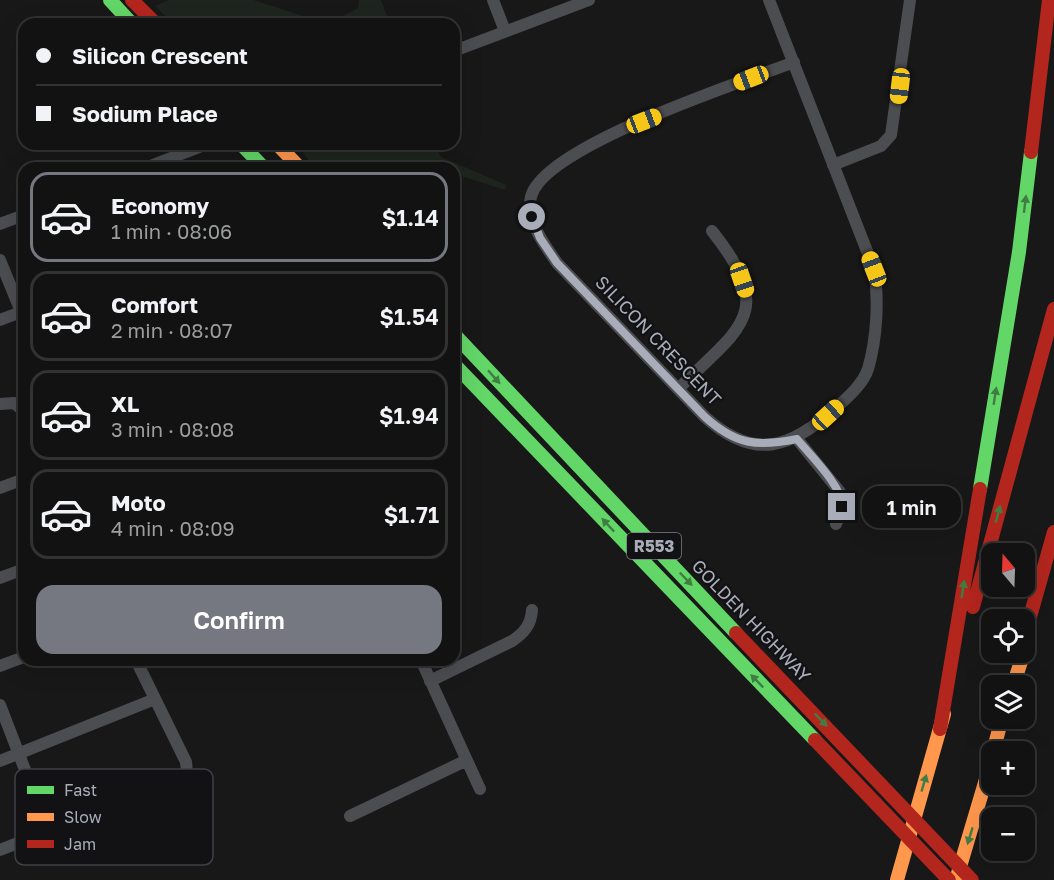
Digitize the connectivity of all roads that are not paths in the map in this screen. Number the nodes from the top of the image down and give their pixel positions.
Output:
1 (110, 0) edge
2 (132, 0) edge
3 (493, 0) edge
4 (588, 0) edge
5 (769, 0) edge
6 (910, 0) edge
7 (1049, 0) edge
8 (126, 18) edge
9 (150, 18) edge
10 (505, 31) junction
11 (460, 49) edge
12 (794, 62) junction
13 (192, 150) edge
14 (247, 150) edge
15 (283, 150) edge
16 (160, 162) edge
17 (258, 162) edge
18 (294, 162) edge
19 (833, 165) junction
20 (18, 217) edge
21 (0, 224) edge
22 (712, 231) dead end
23 (0, 261) edge
24 (18, 306) edge
25 (1054, 309) edge
26 (18, 317) edge
27 (0, 320) edge
28 (460, 340) edge
29 (460, 370) edge
30 (678, 389) junction
31 (0, 404) edge
32 (18, 406) edge
33 (797, 439) junction
34 (18, 481) edge
35 (0, 488) edge
36 (836, 524) dead end
37 (1054, 532) edge
38 (1054, 561) edge
39 (18, 571) edge
40 (0, 578) edge
41 (1032, 609) edge
42 (532, 610) dead end
43 (1035, 617) edge
44 (18, 659) edge
45 (0, 666) edge
46 (139, 666) edge
47 (423, 666) edge
48 (430, 681) junction
49 (155, 699) junction
50 (0, 705) edge
51 (940, 729) junction
52 (19, 754) junction
53 (0, 761) edge
54 (465, 761) junction
55 (25, 769) edge
56 (186, 769) edge
57 (480, 789) dead end
58 (981, 795) edge
59 (350, 816) dead end
60 (15, 844) edge
61 (0, 850) edge
62 (897, 880) edge
63 (949, 880) edge
64 (956, 880) edge
65 (972, 880) edge

1 - 8 main road
2 - 9 main road
3 - 10 street
4 - 10 street
5 - 12 street, SILICON CRESCENT
6 - 19 street
51 -> 7 main road
10 - 11 street
12 - 19 street, SILICON CRESCENT
12 - 30 street, SILICON CRESCENT
13 - 16 street
14 - 17 main road
15 - 18 main road
19 - 33 street, SILICON CRESCENT
20 - 21 street
22 - 30 street
23 - 24 street
51 -> 25 main road
26 - 27 street
28 -> 65 main road, GOLDEN HIGHWAY / R553
63 -> 29 main road, GOLDEN HIGHWAY / R553
30 - 33 street, SILICON CRESCENT
31 - 32 street
33 - 36 street
34 - 35 street
37 - 41 main road
38 - 43 main road
39 - 40 street
42 - 48 street
44 - 45 street
46 - 49 street
47 - 48 street
48 - 54 street
49 - 52 street
49 - 56 street
50 - 52 street
62 -> 51 main road
52 - 53 street
52 - 55 street
54 - 57 street
54 - 59 street
58 -> 64 main road
60 - 61 street

